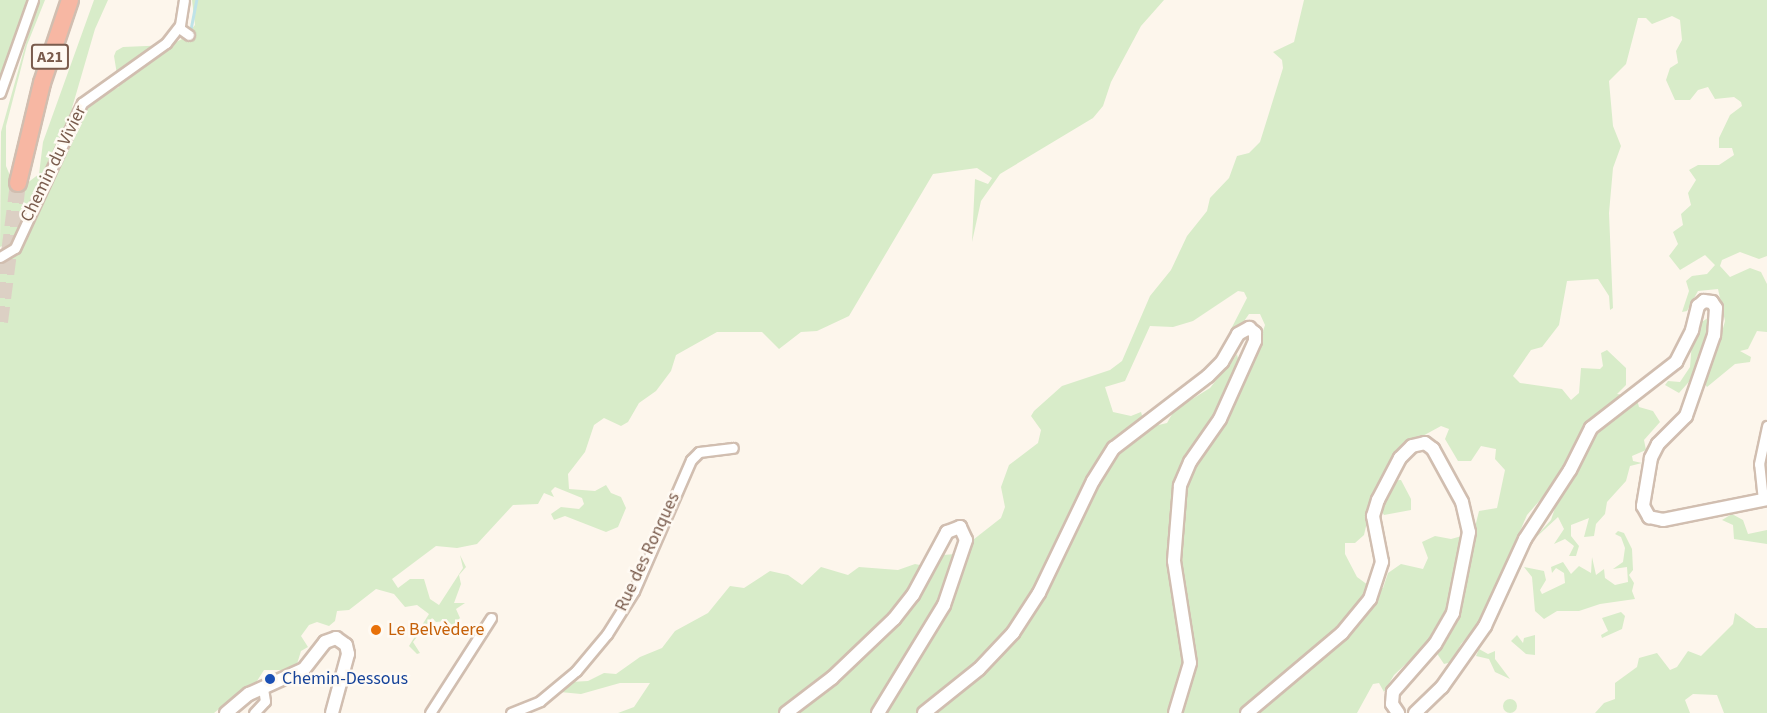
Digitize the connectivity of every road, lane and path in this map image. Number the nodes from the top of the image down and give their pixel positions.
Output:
1 (33, 0) edge
2 (70, 0) edge
3 (184, 0) edge
4 (179, 28) junction
5 (189, 35) dead end
6 (0, 93) edge
7 (18, 183) tunnel mouth
8 (0, 257) edge
9 (1767, 426) edge
10 (732, 448) dead end
11 (1765, 500) edge
12 (491, 618) dead end
13 (263, 688) junction
14 (226, 713) edge
15 (254, 713) edge
16 (332, 713) edge
17 (430, 713) edge
18 (511, 713) edge
19 (786, 713) edge
20 (878, 713) edge
21 (924, 713) edge
22 (1175, 713) edge
23 (1247, 713) edge
24 (1398, 713) edge
25 (1415, 713) edge

1 - 6 street
2 - 7 highway, A21
3 - 4 street
4 - 5 street
4 - 8 street, Chemin du Vivier
9 - 11 street
10 - 18 street, Rue des Ronques
11 - 25 street
12 - 17 street
13 - 14 street
13 - 15 street
13 - 16 street
19 - 20 street
21 - 22 street
23 - 24 street

